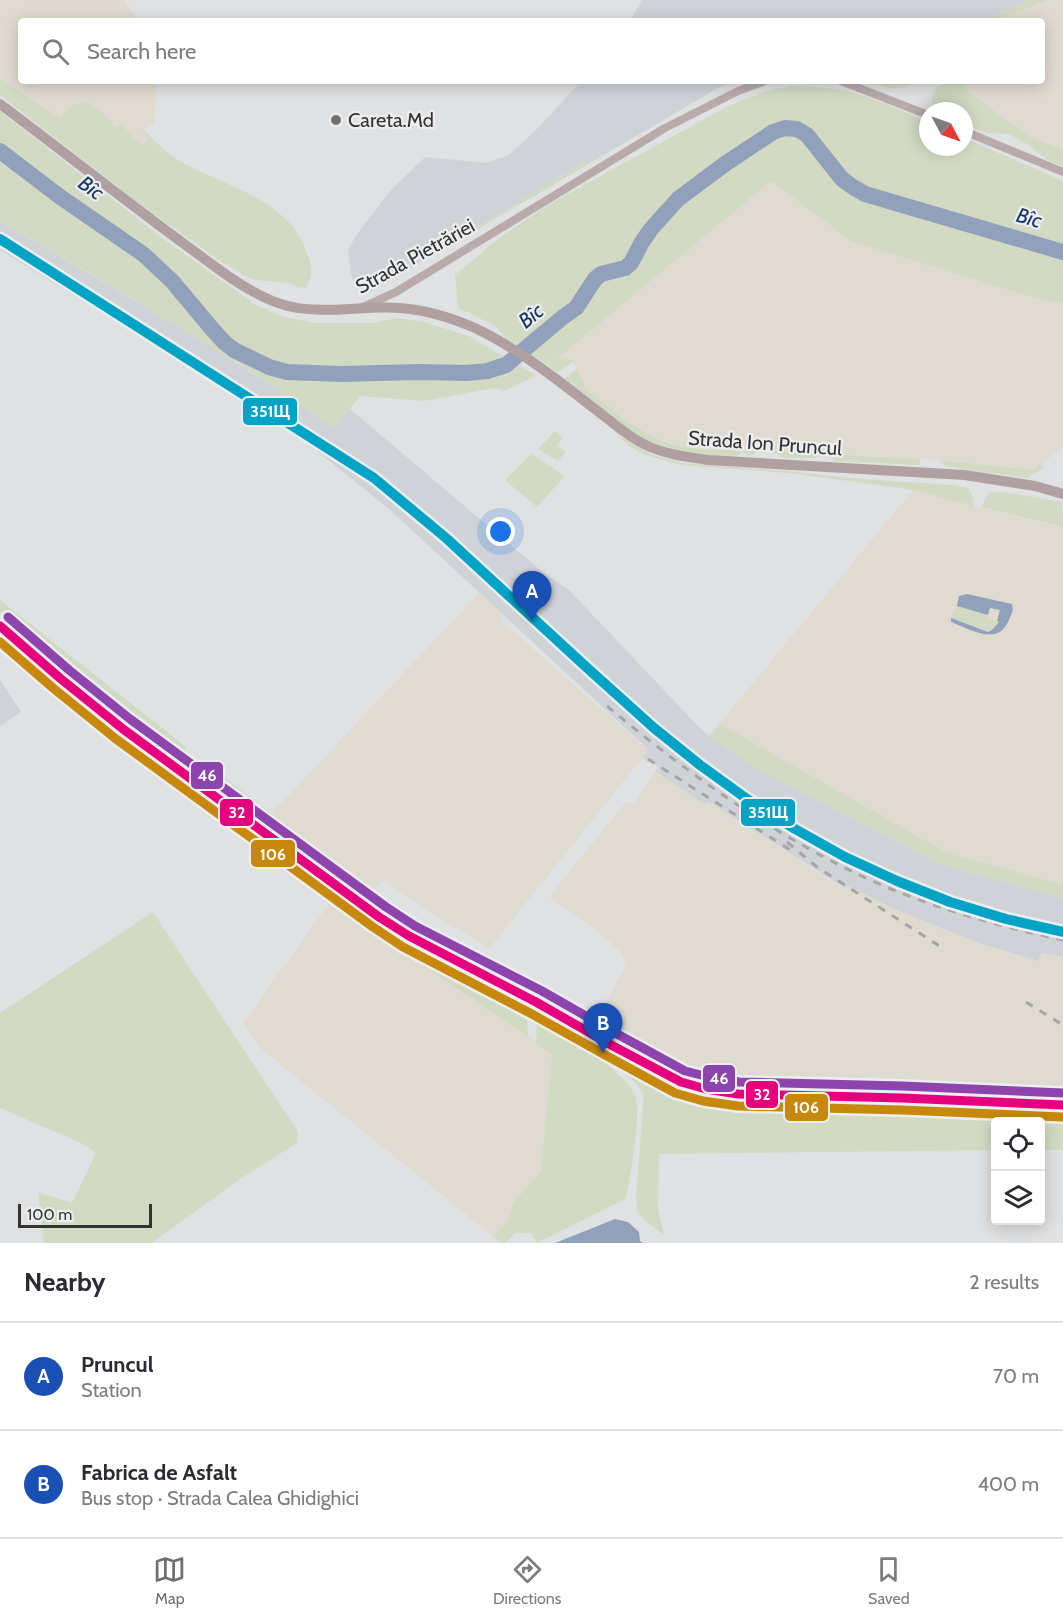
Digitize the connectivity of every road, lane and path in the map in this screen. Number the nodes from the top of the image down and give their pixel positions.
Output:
1 (757, 84) edge
2 (849, 84) edge
3 (0, 104) edge
4 (919, 111) edge
5 (973, 135) edge
6 (1063, 172) edge
7 (359, 309) junction
8 (1063, 494) edge
9 (0, 626) edge
10 (1063, 1105) edge

1 - 7 street, Strada Pietrăriei
2 - 4 street
3 - 7 street, Strada Pietrăriei
5 - 6 street
7 - 8 street, Strada Ion Pruncul
9 - 10 street

